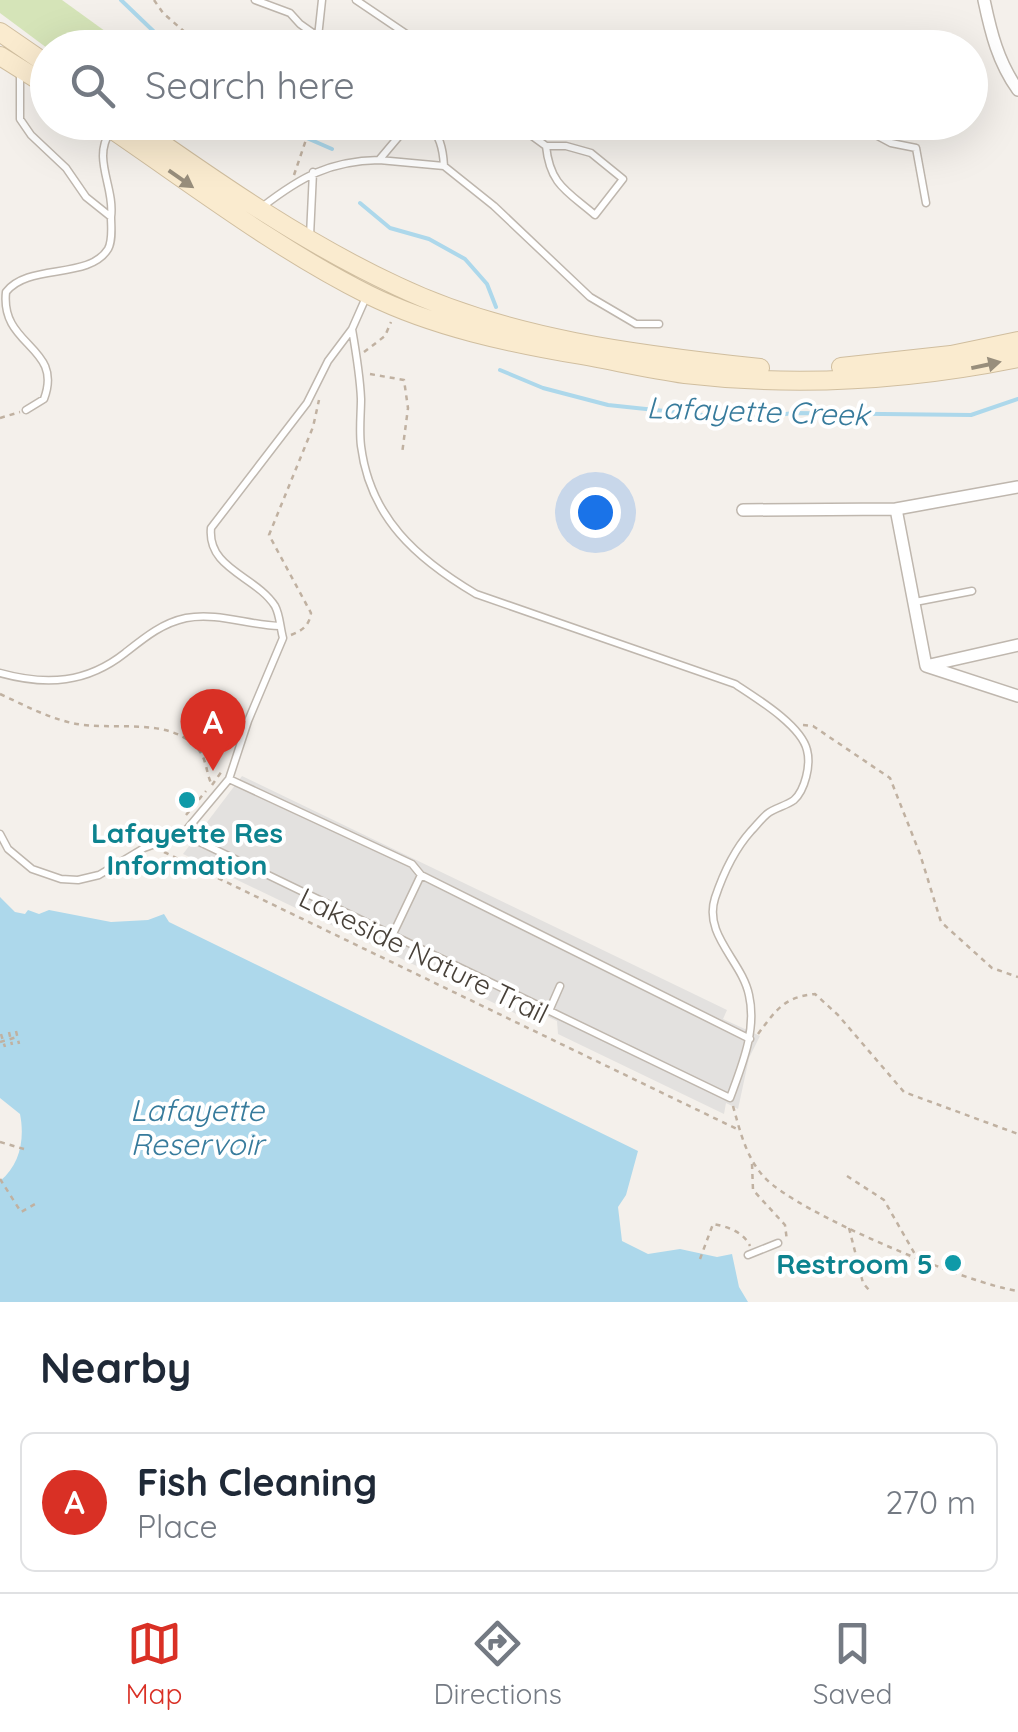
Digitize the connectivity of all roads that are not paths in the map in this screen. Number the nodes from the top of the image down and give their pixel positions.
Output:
1 (255, 0) edge
2 (322, 0) edge
3 (356, 0) edge
4 (374, 0) edge
5 (984, 0) edge
6 (374, 12) junction
7 (310, 30) edge
8 (319, 30) edge
9 (400, 30) edge
10 (0, 32) edge
11 (30, 53) edge
12 (0, 56) edge
13 (20, 68) junction
14 (30, 74) edge
15 (1018, 90) edge
16 (30, 134) edge
17 (36, 140) edge
18 (104, 140) edge
19 (126, 140) edge
20 (157, 140) edge
21 (396, 140) edge
22 (438, 140) edge
23 (538, 140) edge
24 (887, 140) edge
25 (546, 146) junction
26 (380, 160) junction
27 (444, 166) junction
28 (313, 172) junction
29 (926, 203) dead end
30 (258, 210) junction
31 (111, 216) junction
32 (310, 241) junction
33 (332, 253) junction
34 (368, 294) junction
35 (434, 300) junction
36 (660, 324) dead end
37 (352, 329) junction
38 (1018, 340) edge
39 (1018, 358) edge
40 (26, 410) road end
41 (1018, 487) edge
42 (743, 510) dead end
43 (896, 510) junction
44 (972, 592) dead end
45 (914, 602) junction
46 (279, 626) junction
47 (1018, 644) edge
48 (926, 666) junction
49 (0, 673) edge
50 (1018, 696) edge
51 (229, 778) junction
52 (0, 834) edge
53 (183, 834) junction
54 (421, 875) junction
55 (392, 936) junction
56 (560, 986) dead end
57 (549, 1011) junction
58 (750, 1040) junction
59 (778, 1244) road end
60 (750, 1255) road end

1 - 7 lane
2 - 8 lane
3 - 6 lane
4 - 6 lane
5 - 15 street
6 - 9 lane
10 - 11 main road
12 - 13 main road
13 - 14 main road
13 - 16 lane
17 - 31 lane
18 - 31 lane
19 -> 34 main road
20 - 30 main road
21 - 26 lane
22 - 27 lane
23 - 25 lane
24 - 29 lane
25 - 25 lane
26 - 27 lane
26 - 28 lane
27 - 36 lane
28 - 30 lane
28 - 32 lane
30 - 32 main road
31 - 40 lane
32 - 33 main road
33 - 34 lane
33 - 35 main road
34 - 35 lane
34 - 37 lane
34 -> 39 main road
35 - 38 main road
37 - 46 lane
37 - 58 lane
41 - 43 street
42 - 43 street
43 - 45 street
44 - 45 lane
45 - 48 street
46 - 49 lane
46 - 51 lane
47 - 48 street
48 - 50 street
51 - 53 lane
51 - 54 lane
52 - 53 lane
53 - 55 lane
54 - 55 lane
54 - 58 lane
55 - 57 lane
56 - 57 lane
57 - 58 lane
59 - 60 lane

